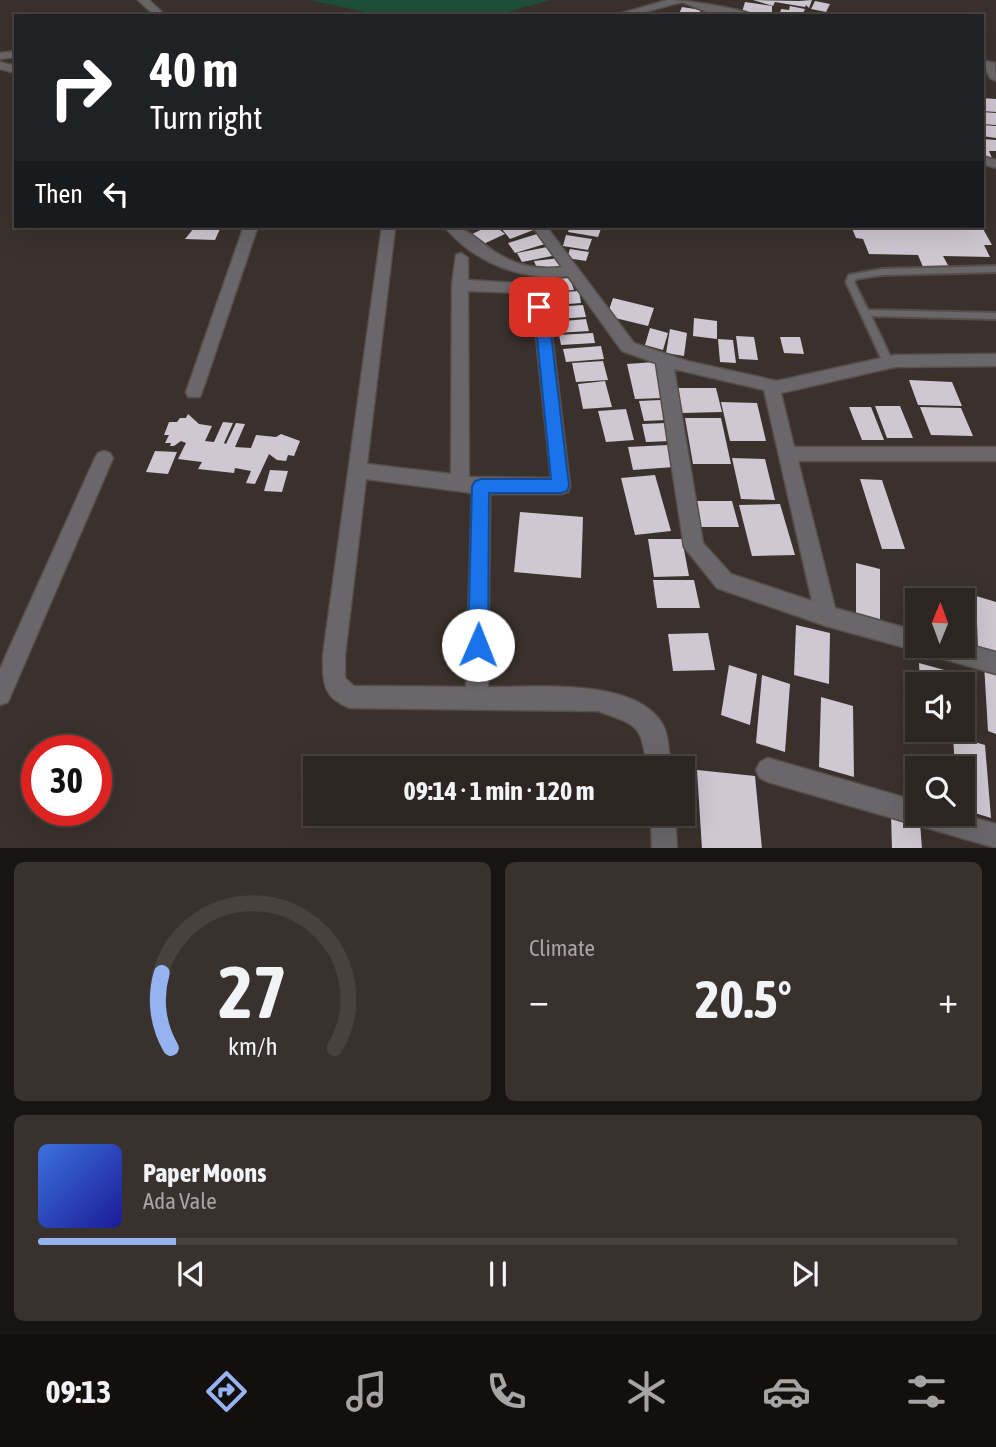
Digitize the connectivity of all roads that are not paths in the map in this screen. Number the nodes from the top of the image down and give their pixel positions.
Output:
1 (143, 0) edge
2 (729, 0) edge
3 (679, 1) edge
4 (707, 9) junction
5 (159, 14) edge
6 (625, 14) edge
7 (738, 14) edge
8 (989, 64) dead end
9 (996, 78) edge
10 (250, 228) edge
11 (388, 228) dead end
12 (454, 228) edge
13 (556, 233) edge
14 (461, 258) dead end
15 (996, 270) edge
16 (573, 271) junction
17 (460, 285) junction
18 (865, 313) junction
19 (996, 316) edge
20 (664, 359) junction
21 (996, 360) edge
22 (888, 362) junction
23 (771, 386) junction
24 (194, 393) dead end
25 (786, 454) junction
26 (996, 454) edge
27 (104, 458) dead end
28 (358, 470) junction
29 (470, 484) junction
30 (825, 616) junction
31 (905, 638) edge
32 (975, 657) edge
33 (996, 663) edge
34 (0, 694) edge
35 (477, 698) junction
36 (657, 756) edge
37 (768, 770) dead end
38 (905, 809) edge
39 (664, 826) edge
40 (962, 826) edge
41 (996, 836) edge
42 (665, 848) edge

1 - 5 street
2 - 4 street
3 - 4 street
3 - 6 street
4 - 7 street
8 - 9 street
10 - 24 street
11 - 28 street
12 - 16 street
13 - 16 street
14 - 17 street
15 - 18 lane
16 - 20 street
17 - 29 street
17 - 29 street
18 - 19 lane
18 - 22 lane
20 - 23 street
20 - 30 street
21 - 22 street
22 - 23 street
23 - 25 street
25 - 26 street
25 - 30 street
27 - 34 street
28 - 29 street
28 - 35 street
29 - 35 street
30 - 31 street
32 - 33 street
35 - 36 street
37 - 38 street
39 - 42 street
40 - 41 street

